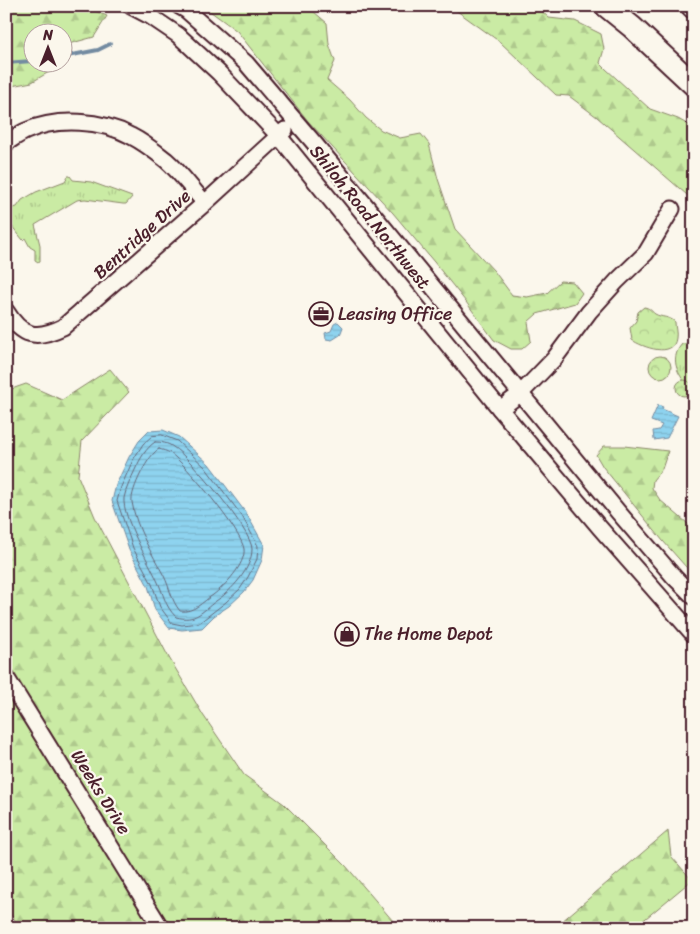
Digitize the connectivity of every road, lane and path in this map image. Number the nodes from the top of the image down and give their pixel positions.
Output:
1 (131, 6) edge
2 (179, 6) edge
3 (606, 6) edge
4 (694, 85) edge
5 (295, 120) junction
6 (278, 135) junction
7 (6, 143) edge
8 (205, 202) junction
9 (672, 210) dead end
10 (6, 311) edge
11 (521, 393) junction
12 (500, 409) junction
13 (694, 597) edge
14 (694, 635) edge
15 (6, 677) edge
16 (161, 928) edge

1 - 6 street, Shiloh Road Northwest
2 - 5 street, Shiloh Road Northwest
3 - 4 highway
5 - 6 street, Bentridge Drive
5 - 11 street, Shiloh Road Northwest
6 - 8 street, Bentridge Drive
6 - 12 street, Shiloh Road Northwest
7 - 8 street
8 - 10 street, Bentridge Drive
9 - 11 street
11 - 12 street
11 - 13 street, Shiloh Road Northwest
12 - 14 street, Shiloh Road Northwest
15 - 16 street, Weeks Drive

